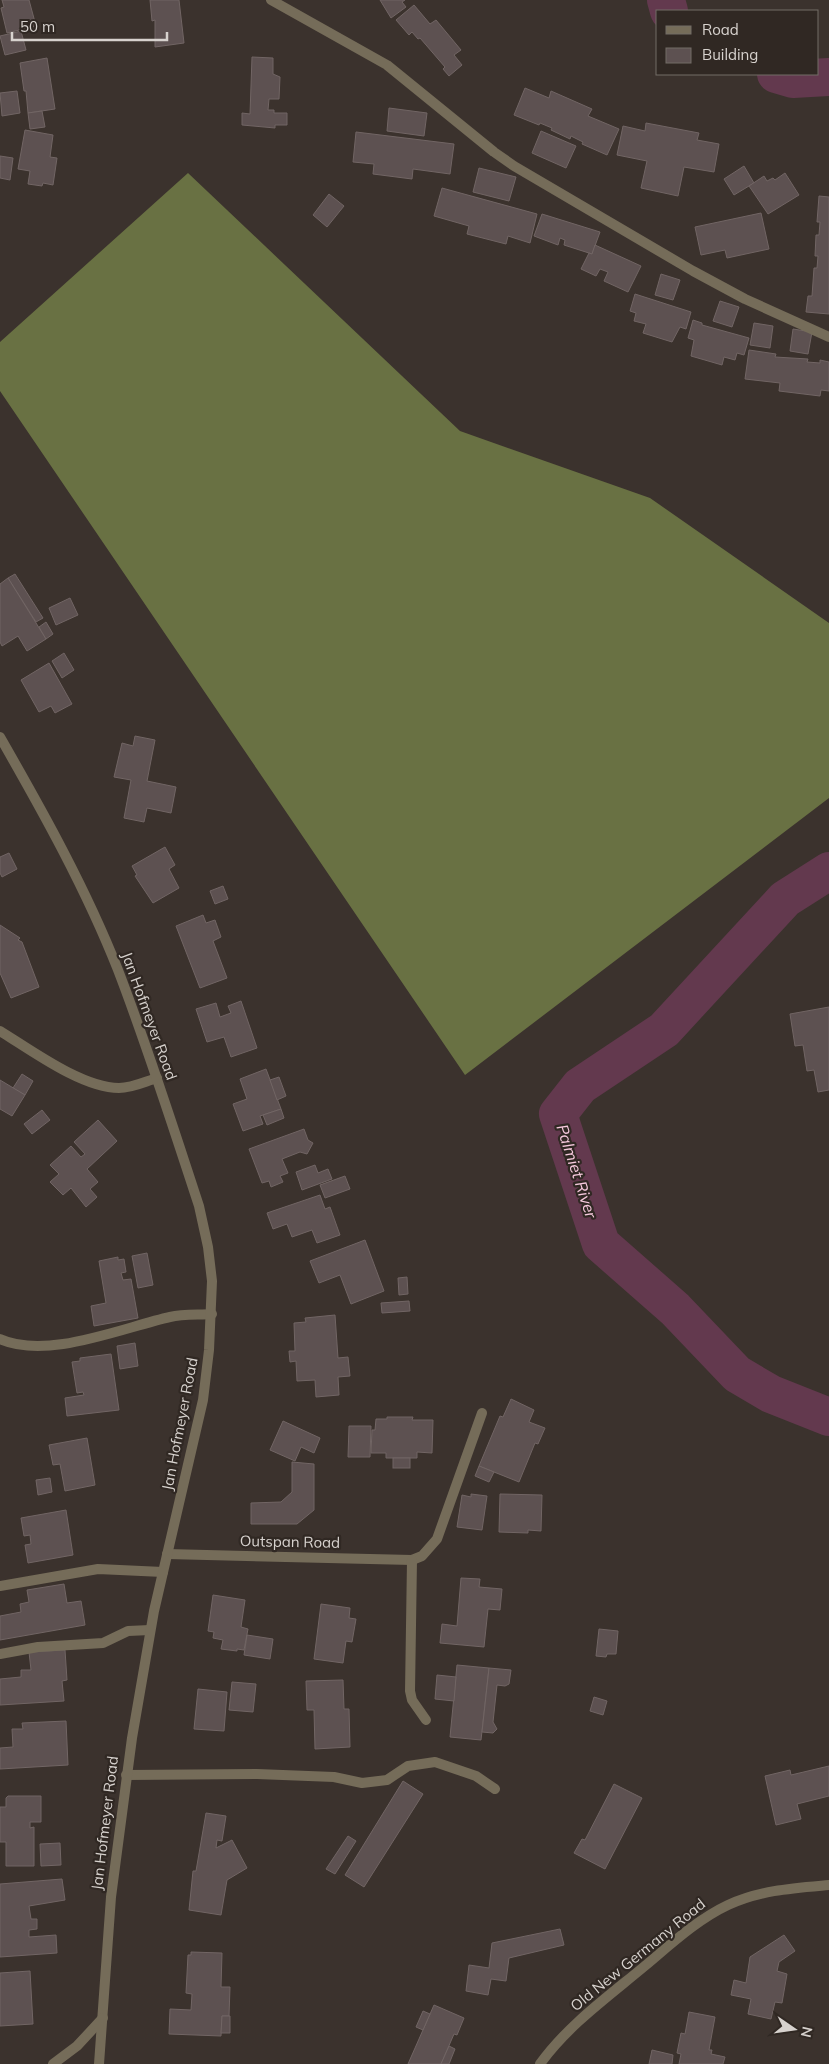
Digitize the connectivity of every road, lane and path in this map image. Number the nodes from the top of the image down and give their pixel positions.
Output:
1 (271, 0) edge
2 (829, 337) edge
3 (0, 737) edge
4 (0, 1031) edge
5 (157, 1078) junction
6 (212, 1314) junction
7 (0, 1339) edge
8 (482, 1413) dead end
9 (167, 1554) junction
10 (412, 1560) junction
11 (163, 1572) junction
12 (0, 1586) edge
13 (150, 1630) junction
14 (0, 1654) edge
15 (426, 1720) dead end
16 (126, 1775) junction
17 (495, 1790) dead end
18 (829, 1884) edge
19 (103, 2018) junction
20 (53, 2064) edge
21 (99, 2064) edge
22 (104, 2064) edge
23 (540, 2064) edge

1 - 2 street
3 - 5 street, Jan Hofmeyer Road
4 - 5 street
5 - 6 street, Jan Hofmeyer Road
6 - 7 street
6 - 9 street, Jan Hofmeyer Road
8 - 10 street
9 - 10 street, Outspan Road
9 - 11 street, Jan Hofmeyer Road
10 - 15 street
11 - 12 street
11 - 13 street, Jan Hofmeyer Road
13 - 14 street
13 - 16 street, Jan Hofmeyer Road
16 - 17 street
16 - 19 street, Jan Hofmeyer Road
18 - 23 street, Old New Germany Road
19 - 20 street
19 - 21 street, Jan Hofmeyer Road
21 - 22 street

